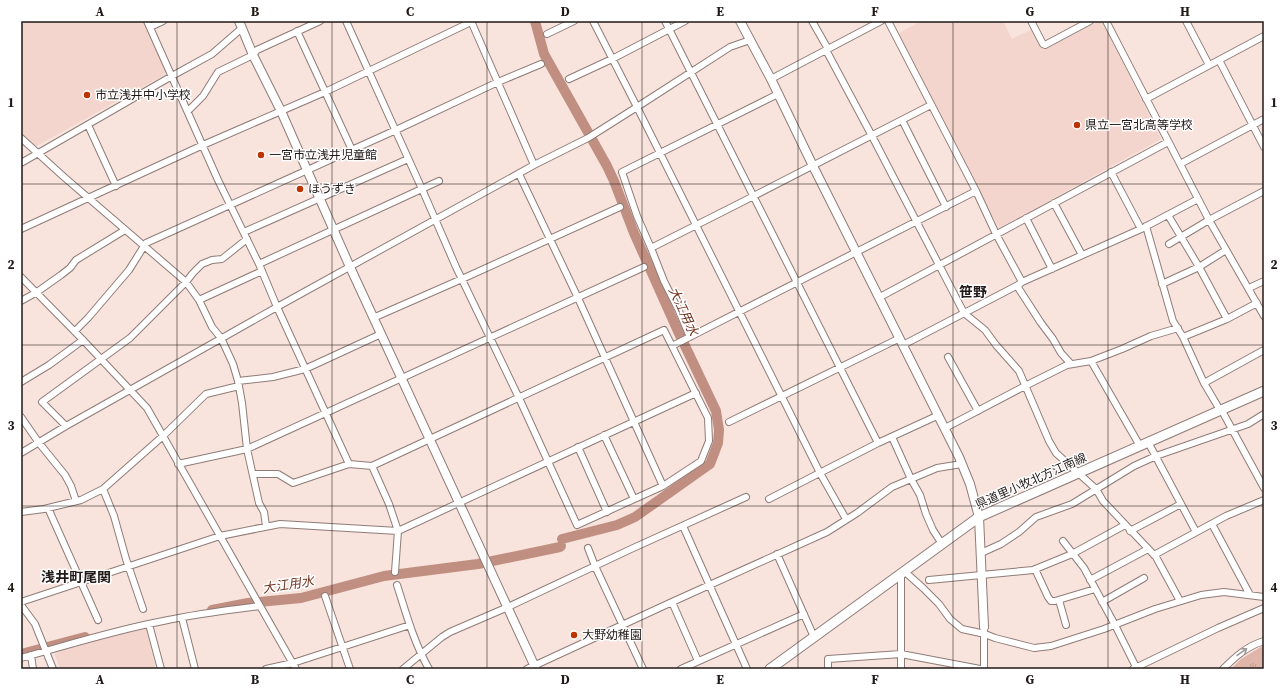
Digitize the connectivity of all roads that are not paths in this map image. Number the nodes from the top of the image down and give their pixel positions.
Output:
1 (163, 21) edge
2 (320, 21) edge
3 (346, 21) edge
4 (471, 21) edge
5 (574, 21) edge
6 (592, 21) edge
7 (665, 21) edge
8 (686, 21) edge
9 (741, 21) edge
10 (812, 21) edge
11 (881, 21) edge
12 (888, 21) edge
13 (1031, 21) edge
14 (1090, 21) edge
15 (1106, 21) edge
16 (1186, 21) edge
17 (149, 24) edge
18 (241, 24) edge
19 (669, 29) junction
20 (297, 31) junction
21 (547, 34) dead end
22 (1264, 36) edge
23 (750, 40) junction
24 (827, 50) junction
25 (253, 55) junction
26 (612, 59) junction
27 (1219, 60) junction
28 (541, 64) dead end
29 (1209, 65) junction
30 (368, 71) junction
31 (691, 72) junction
32 (172, 76) junction
33 (569, 79) dead end
34 (771, 79) junction
35 (498, 82) junction
36 (324, 92) junction
37 (778, 94) junction
38 (1146, 99) junction
39 (931, 105) junction
40 (637, 107) junction
41 (188, 111) junction
42 (281, 111) junction
43 (1264, 119) edge
44 (902, 120) junction
45 (718, 124) junction
46 (88, 125) junction
47 (1252, 125) junction
48 (396, 130) junction
49 (872, 136) junction
50 (21, 138) edge
51 (1168, 142) junction
52 (203, 145) junction
53 (1264, 147) edge
54 (352, 150) junction
55 (38, 153) junction
56 (660, 154) junction
57 (408, 159) junction
58 (21, 163) edge
59 (1180, 164) junction
60 (534, 165) junction
61 (813, 166) junction
62 (308, 170) junction
63 (1111, 172) junction
64 (519, 174) junction
65 (439, 181) dead end
66 (116, 186) junction
67 (422, 189) junction
68 (976, 191) junction
69 (1264, 192) edge
70 (754, 196) junction
71 (88, 199) junction
72 (319, 199) junction
73 (1198, 199) junction
74 (1054, 203) junction
75 (231, 205) junction
76 (620, 207) dead end
77 (946, 207) junction
78 (1168, 215) junction
79 (1026, 218) junction
80 (436, 220) junction
81 (1209, 220) junction
82 (917, 222) junction
83 (696, 225) junction
84 (1144, 227) junction
85 (21, 229) edge
86 (125, 230) junction
87 (333, 230) junction
88 (244, 232) junction
89 (996, 234) junction
90 (1181, 238) junction
91 (247, 239) junction
92 (551, 239) junction
93 (1169, 244) dead end
94 (144, 246) junction
95 (651, 248) junction
96 (1226, 250) junction
97 (857, 252) junction
98 (1082, 255) junction
99 (259, 264) junction
100 (939, 265) junction
101 (350, 267) junction
102 (644, 267) dead end
103 (1199, 267) junction
104 (1052, 269) junction
105 (262, 271) junction
106 (21, 277) edge
107 (462, 279) junction
108 (1264, 281) edge
109 (186, 282) junction
110 (796, 282) junction
111 (1020, 284) junction
112 (1162, 284) junction
113 (1249, 288) junction
114 (37, 292) junction
115 (880, 297) junction
116 (578, 298) junction
117 (199, 300) junction
118 (21, 301) edge
119 (1257, 303) junction
120 (277, 307) junction
121 (740, 311) junction
122 (964, 313) junction
123 (1264, 316) edge
124 (373, 318) junction
125 (1227, 319) junction
126 (1178, 328) junction
127 (74, 331) junction
128 (381, 334) junction
129 (490, 337) junction
130 (1183, 337) junction
131 (221, 338) junction
132 (83, 340) junction
133 (685, 340) junction
134 (901, 341) junction
135 (672, 346) junction
136 (1264, 350) edge
137 (948, 357) dead end
138 (605, 358) junction
139 (101, 360) junction
140 (1091, 361) junction
141 (1071, 364) junction
142 (840, 367) junction
143 (305, 369) junction
144 (402, 379) junction
145 (21, 382) edge
146 (238, 383) junction
147 (1204, 383) junction
148 (1025, 386) junction
149 (131, 390) junction
150 (1264, 391) edge
151 (696, 393) junction
152 (782, 396) junction
153 (519, 398) junction
154 (1220, 410) junction
155 (978, 411) junction
156 (326, 413) junction
157 (1264, 414) edge
158 (938, 415) junction
159 (21, 417) edge
160 (634, 421) junction
161 (729, 422) dead end
162 (66, 426) junction
163 (945, 428) junction
164 (1232, 429) junction
165 (604, 435) junction
166 (163, 436) junction
167 (892, 437) junction
168 (430, 439) junction
169 (39, 443) junction
170 (878, 443) junction
171 (1144, 444) junction
172 (578, 447) junction
173 (247, 449) junction
174 (21, 453) edge
175 (1156, 456) junction
176 (548, 461) junction
177 (178, 464) junction
178 (349, 464) junction
179 (962, 464) junction
180 (372, 466) junction
181 (820, 473) junction
182 (1078, 473) junction
183 (253, 474) junction
184 (911, 479) junction
185 (663, 486) junction
186 (1264, 488) edge
187 (103, 489) junction
188 (1096, 489) junction
189 (746, 497) dead end
190 (634, 499) junction
191 (769, 499) dead end
192 (1264, 500) edge
193 (76, 501) junction
194 (460, 503) junction
195 (1181, 504) junction
196 (48, 508) junction
197 (21, 512) edge
198 (607, 512) junction
199 (979, 517) junction
200 (846, 519) junction
201 (1212, 524) junction
202 (1125, 525) junction
203 (266, 526) junction
204 (683, 526) junction
205 (1130, 531) junction
206 (398, 532) junction
207 (1196, 532) junction
208 (220, 536) junction
209 (1064, 541) dead end
210 (942, 544) junction
211 (588, 548) dead end
212 (1148, 549) junction
213 (981, 553) junction
214 (778, 554) junction
215 (1072, 554) junction
216 (1154, 555) junction
217 (595, 566) junction
218 (128, 567) junction
219 (1034, 569) junction
220 (395, 572) dead end
221 (903, 573) junction
222 (982, 575) junction
223 (1144, 578) dead end
224 (930, 580) dead end
225 (1090, 580) junction
226 (80, 582) junction
227 (709, 584) junction
228 (397, 585) dead end
229 (1095, 589) junction
230 (1250, 595) junction
231 (325, 596) dead end
232 (1264, 597) edge
233 (1059, 600) junction
234 (1180, 601) junction
235 (672, 602) junction
236 (1102, 602) junction
237 (21, 604) edge
238 (259, 604) junction
239 (508, 607) junction
240 (1264, 608) edge
241 (143, 609) dead end
242 (804, 614) junction
243 (182, 618) junction
244 (98, 620) dead end
245 (410, 625) junction
246 (623, 625) junction
247 (1066, 625) dead end
248 (1115, 625) junction
249 (150, 628) dead end
250 (984, 631) junction
251 (814, 637) junction
252 (1264, 641) edge
253 (736, 644) junction
254 (342, 647) junction
255 (45, 649) junction
256 (422, 653) junction
257 (901, 654) junction
258 (31, 655) junction
259 (21, 658) edge
260 (698, 662) junction
261 (294, 666) edge
262 (533, 668) edge
263 (1135, 668) edge
264 (34, 669) edge
265 (53, 669) edge
266 (161, 669) edge
267 (195, 669) edge
268 (266, 669) edge
269 (350, 669) edge
270 (403, 669) edge
271 (429, 669) edge
272 (643, 669) edge
273 (681, 669) edge
274 (747, 669) edge
275 (770, 669) edge
276 (828, 669) edge
277 (901, 669) edge
278 (980, 669) edge
279 (984, 669) edge
280 (1223, 669) edge

1 - 17 street
2 - 20 street
3 - 30 street
4 - 30 street
4 - 35 street
5 - 21 street
6 - 26 street
7 - 19 street
8 - 19 street
9 - 23 street
10 - 24 street
11 - 24 street
12 - 39 street
13 - 14 street
15 - 38 street
16 - 29 street
17 - 32 street
18 - 25 street
18 - 32 street
19 - 26 street
19 - 31 street
20 - 25 street
20 - 36 street
22 - 27 street
23 - 31 street
23 - 34 street
24 - 34 street
24 - 49 street
25 - 41 street
25 - 42 street
26 - 33 street
26 - 40 street
27 - 29 street
27 - 47 street
28 - 35 street
29 - 38 street
30 - 36 street
30 - 48 street
31 - 40 street
31 - 45 street
32 - 41 street
32 - 46 street
34 - 37 street
35 - 48 street
35 - 60 street
36 - 42 street
36 - 54 street
37 - 45 street
37 - 61 street
38 - 51 street
39 - 44 street
39 - 68 street
40 - 56 street
40 - 60 street
41 - 52 street
42 - 52 street
42 - 62 street
43 - 47 street
44 - 49 street
44 - 77 street
45 - 56 street
45 - 70 street
46 - 55 street
46 - 66 street
47 - 53 street
47 - 59 street
48 - 54 street
48 - 57 street
49 - 61 street
49 - 82 street
50 - 55 street
51 - 59 street
51 - 63 street
52 - 66 street
52 - 75 street
54 - 62 street
55 - 58 street
55 - 71 street
56 - 83 street
56 - 95 street
57 - 67 street
57 - 72 street
59 - 73 street
60 - 64 street
61 - 70 street
61 - 97 street
62 - 72 street
62 - 75 street
63 - 74 street
63 - 84 street
64 - 80 street
64 - 92 street
65 - 67 street
66 - 71 street
67 - 80 street
67 - 87 street
68 - 77 street
68 - 89 street
69 - 81 street
70 - 83 street
70 - 110 street
71 - 85 street
71 - 86 street
72 - 87 street
72 - 88 street
73 - 78 street
73 - 81 street
74 - 79 street
74 - 98 street
75 - 88 street
75 - 94 street
76 - 92 street
77 - 82 street
78 - 84 street
78 - 90 street
79 - 89 street
79 - 104 street
80 - 101 street
80 - 107 street
81 - 90 street
81 - 96 street
82 - 97 street
82 - 100 street
83 - 95 street
83 - 121 street
84 - 98 street
84 - 112 street
86 - 94 street
86 - 114 street
87 - 99 street
87 - 101 street
88 - 91 street
89 - 100 street
89 - 111 street
90 - 93 street
90 - 103 street
91 - 99 street
91 - 109 street
92 - 107 street
92 - 116 street
94 - 109 street
94 - 127 street
95 - 133 street
96 - 103 street
96 - 113 street
97 - 110 street
97 - 115 street
98 - 104 street
99 - 105 street
100 - 115 street
100 - 122 street
101 - 120 street
101 - 124 street
102 - 116 street
103 - 112 street
103 - 125 street
104 - 111 street
105 - 117 street
105 - 120 street
106 - 114 street
107 - 124 street
107 - 129 street
108 - 113 street
109 - 117 street
109 - 139 street
110 - 121 street
110 - 142 street
111 - 122 street
111 - 141 street
112 - 126 street
113 - 119 street
114 - 118 street
114 - 127 street
115 - 134 street
116 - 129 street
116 - 138 street
117 - 131 street
119 - 123 street
119 - 125 street
120 - 131 street
120 - 143 street
121 - 133 street
121 - 152 street
122 - 134 street
122 - 148 street
124 - 128 street
125 - 130 street
126 - 130 street
126 - 140 street
127 - 132 street
128 - 143 street
128 - 144 street
129 - 144 street
129 - 153 street
130 - 147 street
131 - 146 street
131 - 149 street
132 - 139 street
132 - 145 street
133 - 135 street
134 - 142 street
134 - 158 street
135 - 138 street
135 - 151 street
136 - 147 street
137 - 155 street
138 - 153 street
138 - 160 street
139 - 149 street
139 - 162 street
140 - 141 street
140 - 171 street
141 - 148 street
142 - 152 street
142 - 170 street
143 - 146 street
143 - 156 street
144 - 156 street
144 - 168 street
146 - 166 street
146 - 173 street
147 - 154 street
148 - 155 street
148 - 182 street
149 - 162 street
149 - 166 street
150 - 154 main road, 県道里小牧北方江南線
151 - 160 street
151 - 185 street
152 - 161 street
152 - 181 street
153 - 168 street
153 - 176 street
154 - 164 street
154 - 171 main road, 県道里小牧北方江南線
155 - 163 street
156 - 173 street
156 - 178 street
157 - 164 street
158 - 163 street
158 - 167 street
159 - 169 street
160 - 165 street
160 - 185 street
162 - 169 street
163 - 179 street
164 - 175 street
164 - 186 street
165 - 172 street
165 - 190 street
166 - 177 street
166 - 187 street
167 - 170 street
167 - 184 street
168 - 180 street
168 - 194 street
169 - 174 street
169 - 193 street
170 - 181 street
171 - 175 street
171 - 182 main road, 県道里小牧北方江南線
172 - 176 street
172 - 198 street
173 - 177 street
173 - 183 street
175 - 188 street
175 - 195 street
176 - 194 street
176 - 198 street
177 - 208 street
178 - 180 street
178 - 183 street
179 - 184 street
179 - 199 street
180 - 206 street
181 - 191 street
181 - 200 street
182 - 188 street
182 - 199 main road, 県道里小牧北方江南線
183 - 203 street
184 - 200 street
184 - 210 street
185 - 190 street
187 - 193 street
187 - 218 street
188 - 202 street
188 - 213 street
189 - 204 street
190 - 198 street
192 - 201 street
193 - 196 street
194 - 206 street
194 - 239 street
195 - 205 street
195 - 207 street
196 - 197 street
196 - 226 street
199 - 210 main road, 県道里小牧北方江南線
199 - 213 street
200 - 214 street
201 - 207 street
201 - 230 street
202 - 205 street
202 - 215 street
203 - 206 street
203 - 208 street
204 - 217 street
204 - 227 street
205 - 212 street
206 - 220 street
207 - 216 street
208 - 218 street
208 - 238 street
209 - 215 street
210 - 221 main road, 県道里小牧北方江南線
211 - 217 street
212 - 216 street
212 - 225 street
213 - 222 street
214 - 227 street
214 - 242 street
215 - 219 street
215 - 225 street
216 - 234 street
217 - 239 street
217 - 246 street
218 - 226 street
218 - 241 street
219 - 222 street
219 - 233 street
221 - 250 street
221 - 251 main road, 県道里小牧北方江南線
221 - 257 street
222 - 224 street
222 - 250 street
223 - 236 street
225 - 229 street
226 - 237 street
226 - 244 street
227 - 235 street
227 - 253 street
228 - 245 street
229 - 233 street
229 - 236 street
230 - 232 street
230 - 234 street
231 - 254 street
233 - 247 street
234 - 248 street
235 - 246 street
235 - 260 street
236 - 248 street
237 - 255 street
238 - 243 street
238 - 261 street
239 - 256 street
239 - 262 street
240 - 263 street
242 - 251 street
242 - 253 street
243 - 255 street
243 - 267 street
245 - 254 street
245 - 256 street
246 - 262 street
246 - 272 street
248 - 250 street
248 - 263 street
249 - 266 street
250 - 279 street
251 - 275 main road, 県道里小牧北方江南線
280 -> 252 street
253 - 260 street
253 - 274 street
254 - 261 street
254 - 269 street
255 - 258 street
255 - 265 street
256 - 270 street
256 - 271 street
257 - 276 street
257 - 277 street
257 - 278 street
258 - 259 street
258 - 264 street
260 - 273 street
261 - 268 street

